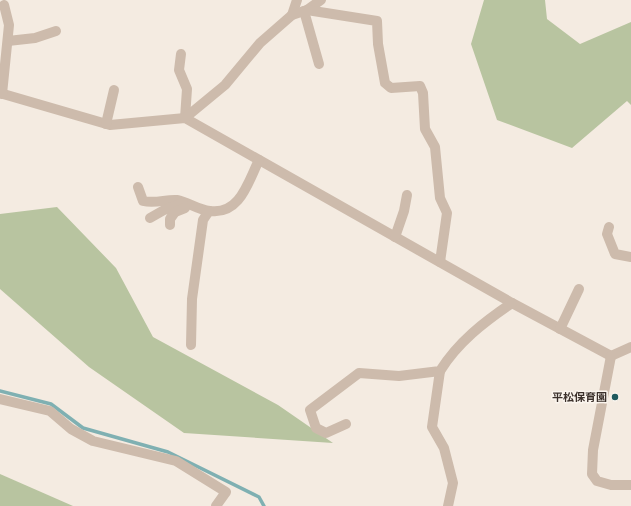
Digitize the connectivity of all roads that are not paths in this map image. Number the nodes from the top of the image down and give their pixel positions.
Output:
1 (297, 0) edge
2 (321, 0) edge
3 (4, 5) dead end
4 (306, 10) junction
5 (292, 15) junction
6 (56, 31) dead end
7 (8, 41) junction
8 (181, 54) dead end
9 (319, 64) dead end
10 (1, 88) edge
11 (114, 90) dead end
12 (185, 118) junction
13 (106, 124) junction
14 (259, 160) junction
15 (138, 187) dead end
16 (407, 195) dead end
17 (188, 204) junction
18 (209, 211) junction
19 (150, 218) dead end
20 (170, 225) dead end
21 (609, 227) dead end
22 (395, 237) junction
23 (631, 257) edge
24 (440, 262) junction
25 (580, 289) dead end
26 (512, 303) junction
27 (560, 328) junction
28 (192, 345) dead end
29 (631, 347) edge
30 (611, 356) junction
31 (440, 371) junction
32 (0, 399) edge
33 (346, 424) dead end
34 (631, 485) edge
35 (216, 506) edge
36 (448, 506) edge

1 - 5 street
2 - 4 street
3 - 7 street
4 - 5 street
4 - 9 street
4 - 24 street
5 - 12 street
6 - 7 street
7 - 10 street
8 - 12 street
10 - 13 street
11 - 13 street
12 - 13 street
12 - 14 street
14 - 18 street
14 - 22 street
15 - 17 street
16 - 22 street
17 - 18 street
17 - 19 street
17 - 20 street
18 - 28 street
21 - 23 street
22 - 24 street
24 - 26 street
25 - 27 street
26 - 27 street
26 - 31 street
27 - 30 street
29 - 30 street
30 - 34 street
31 - 33 street
31 - 36 street
32 - 35 street

